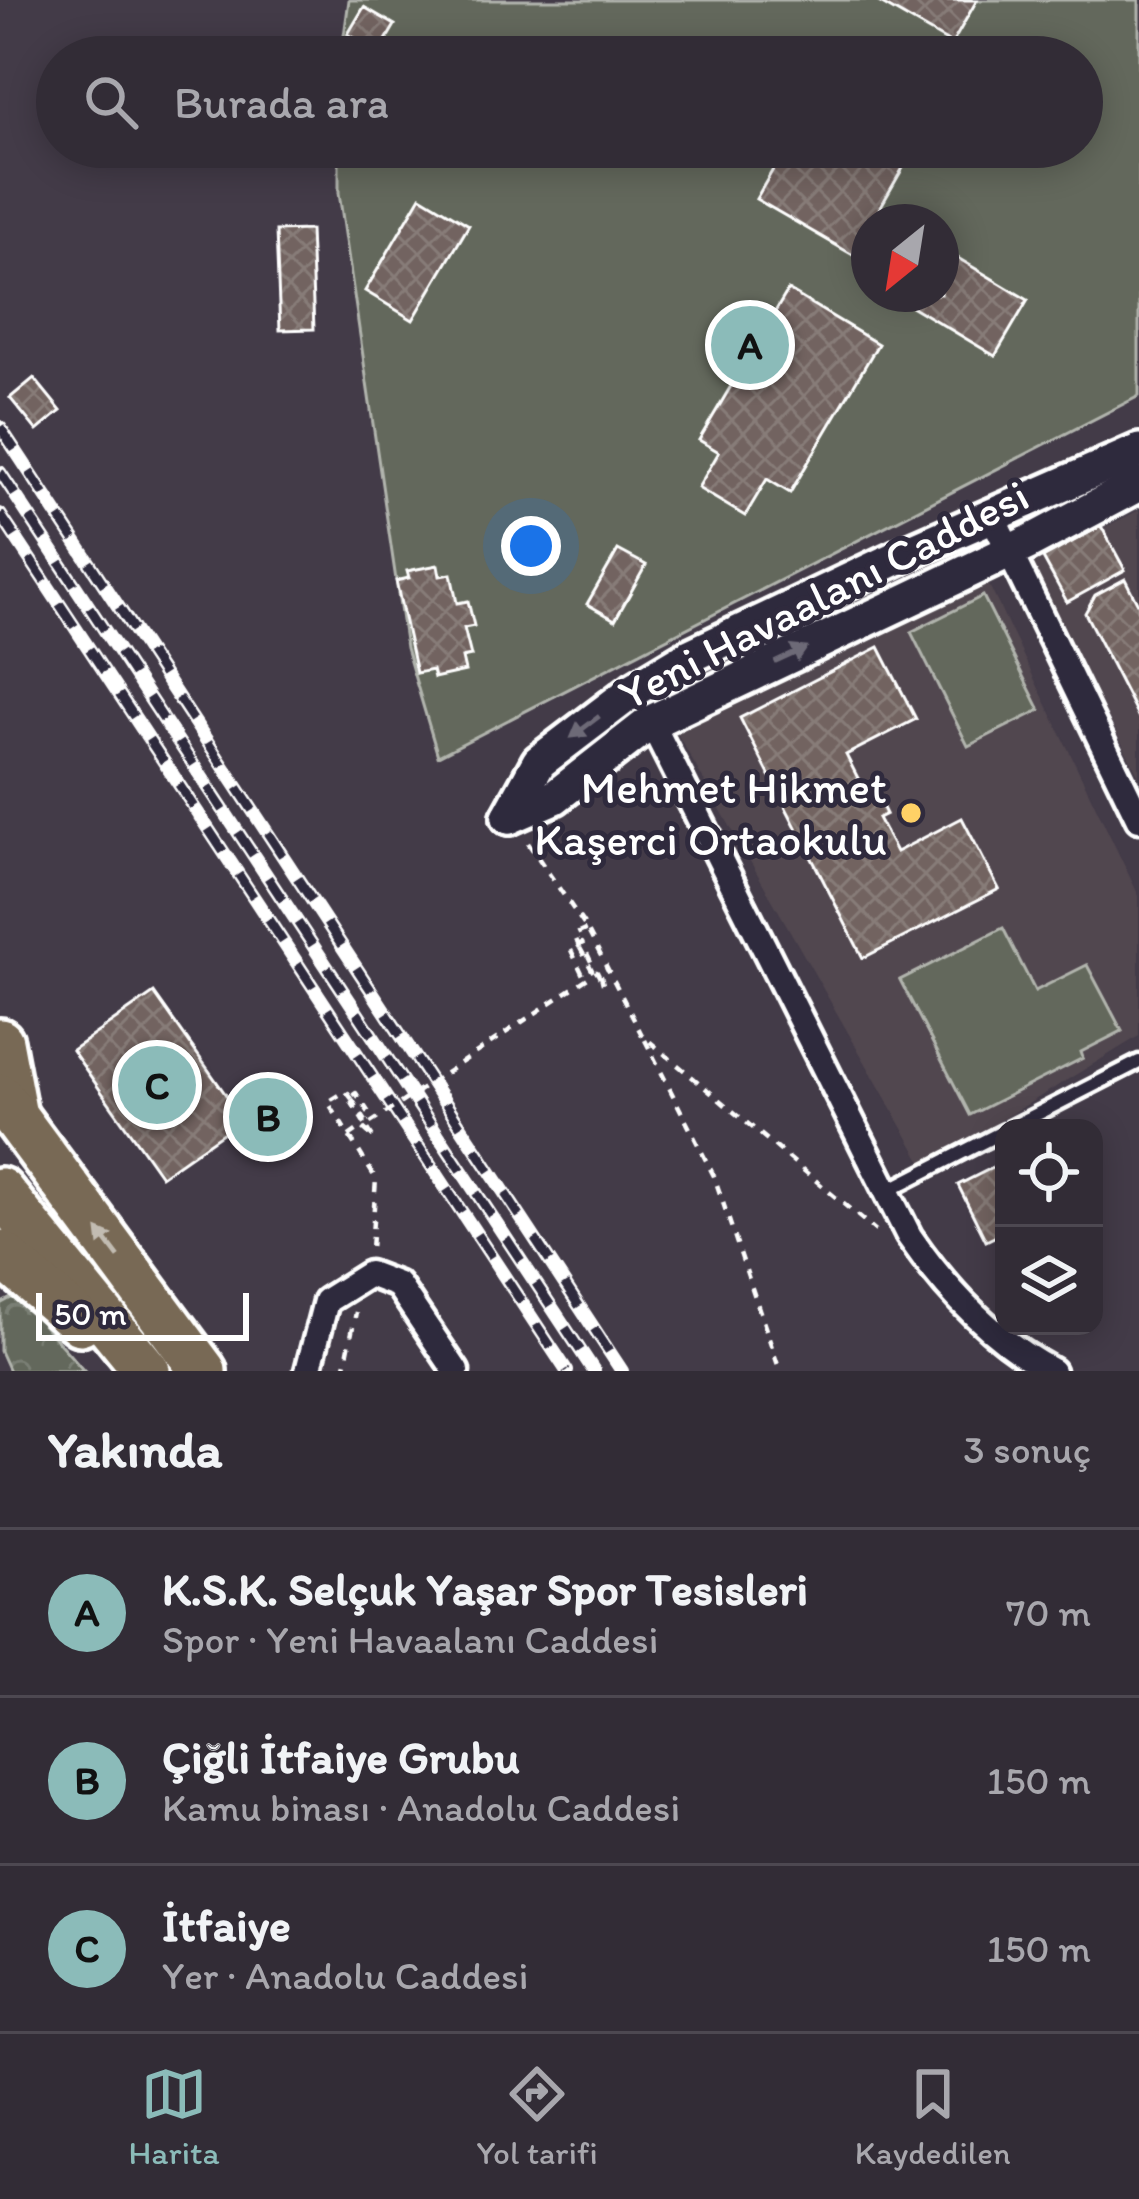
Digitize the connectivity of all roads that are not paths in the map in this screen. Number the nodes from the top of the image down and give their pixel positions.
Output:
1 (1139, 451) edge
2 (1139, 484) edge
3 (993, 518) junction
4 (1009, 552) junction
5 (651, 722) junction
6 (1139, 820) edge
7 (0, 1042) edge
8 (1139, 1062) edge
9 (5, 1113) edge
10 (1028, 1119) edge
11 (995, 1136) edge
12 (0, 1191) edge
13 (886, 1192) junction
14 (0, 1253) edge
15 (136, 1371) edge
16 (147, 1371) edge
17 (203, 1371) edge
18 (308, 1371) edge
19 (456, 1371) edge
20 (1052, 1371) edge

1 - 3 street, Yeni Havaalanı Caddesi
2 - 4 street, Yeni Havaalanı Caddesi
3 - 4 street
3 -> 5 street, Yeni Havaalanı Caddesi
5 -> 4 street, Yeni Havaalanı Caddesi
4 - 6 street
5 - 13 street
7 - 9 highway
8 - 10 lane
17 -> 9 highway
11 - 13 lane
12 - 16 highway
13 - 20 street
14 - 15 highway
18 - 19 street

